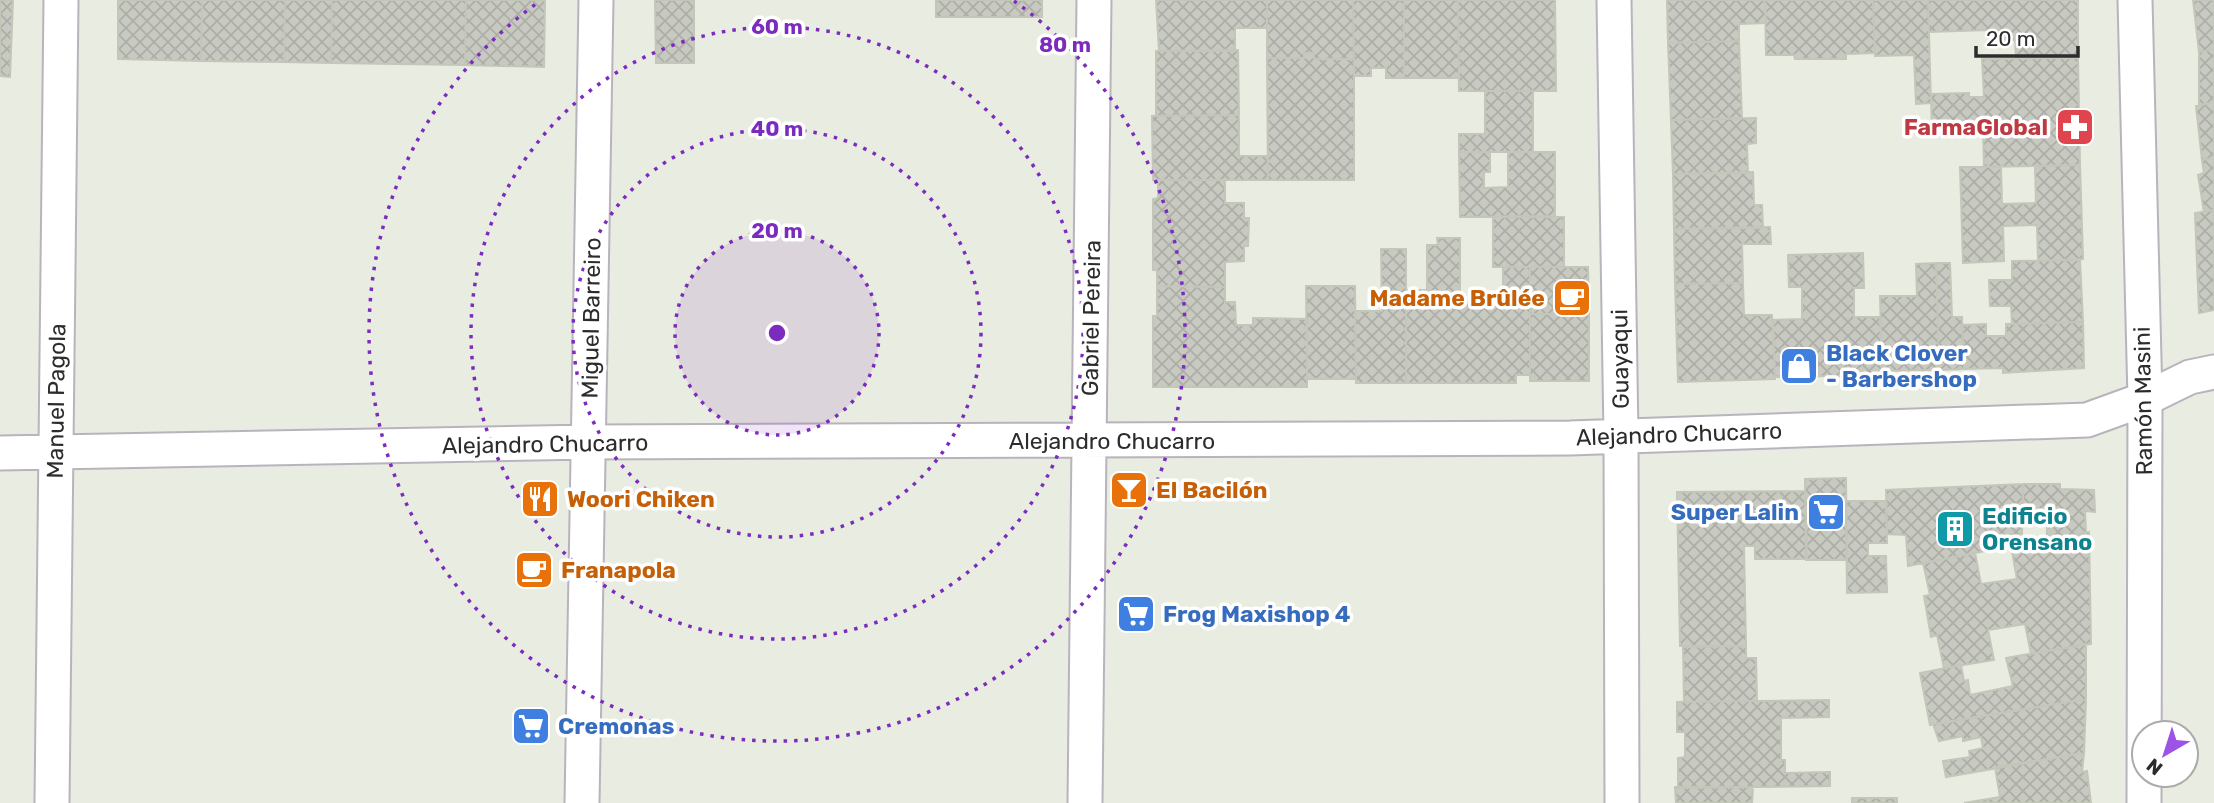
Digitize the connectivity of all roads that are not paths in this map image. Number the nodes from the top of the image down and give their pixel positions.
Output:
1 (61, 0) edge
2 (596, 0) edge
3 (1094, 0) edge
4 (1614, 0) edge
5 (2134, 0) edge
6 (2214, 372) edge
7 (2145, 400) junction
8 (1621, 436) junction
9 (589, 442) junction
10 (1090, 442) junction
11 (55, 452) junction
12 (0, 453) edge
13 (52, 803) edge
14 (582, 803) edge
15 (1085, 803) edge
16 (1622, 803) edge
17 (2144, 803) edge

1 - 11 street, Manuel Pagola
2 - 9 street, Miguel Barreiro
3 - 10 street, Gabriel Pereira
4 - 8 street, Guayaqui
5 - 7 street, Ramón Masini
6 - 7 street, Alejandro Chucarro
7 - 8 street, Alejandro Chucarro
7 - 17 street, Ramón Masini
8 - 10 street, Alejandro Chucarro
8 - 16 street, Guayaqui
9 - 10 street, Alejandro Chucarro
9 - 11 street, Alejandro Chucarro
9 - 14 street, Miguel Barreiro
10 - 15 street, Gabriel Pereira
11 - 12 street, Alejandro Chucarro
11 - 13 street, Manuel Pagola

